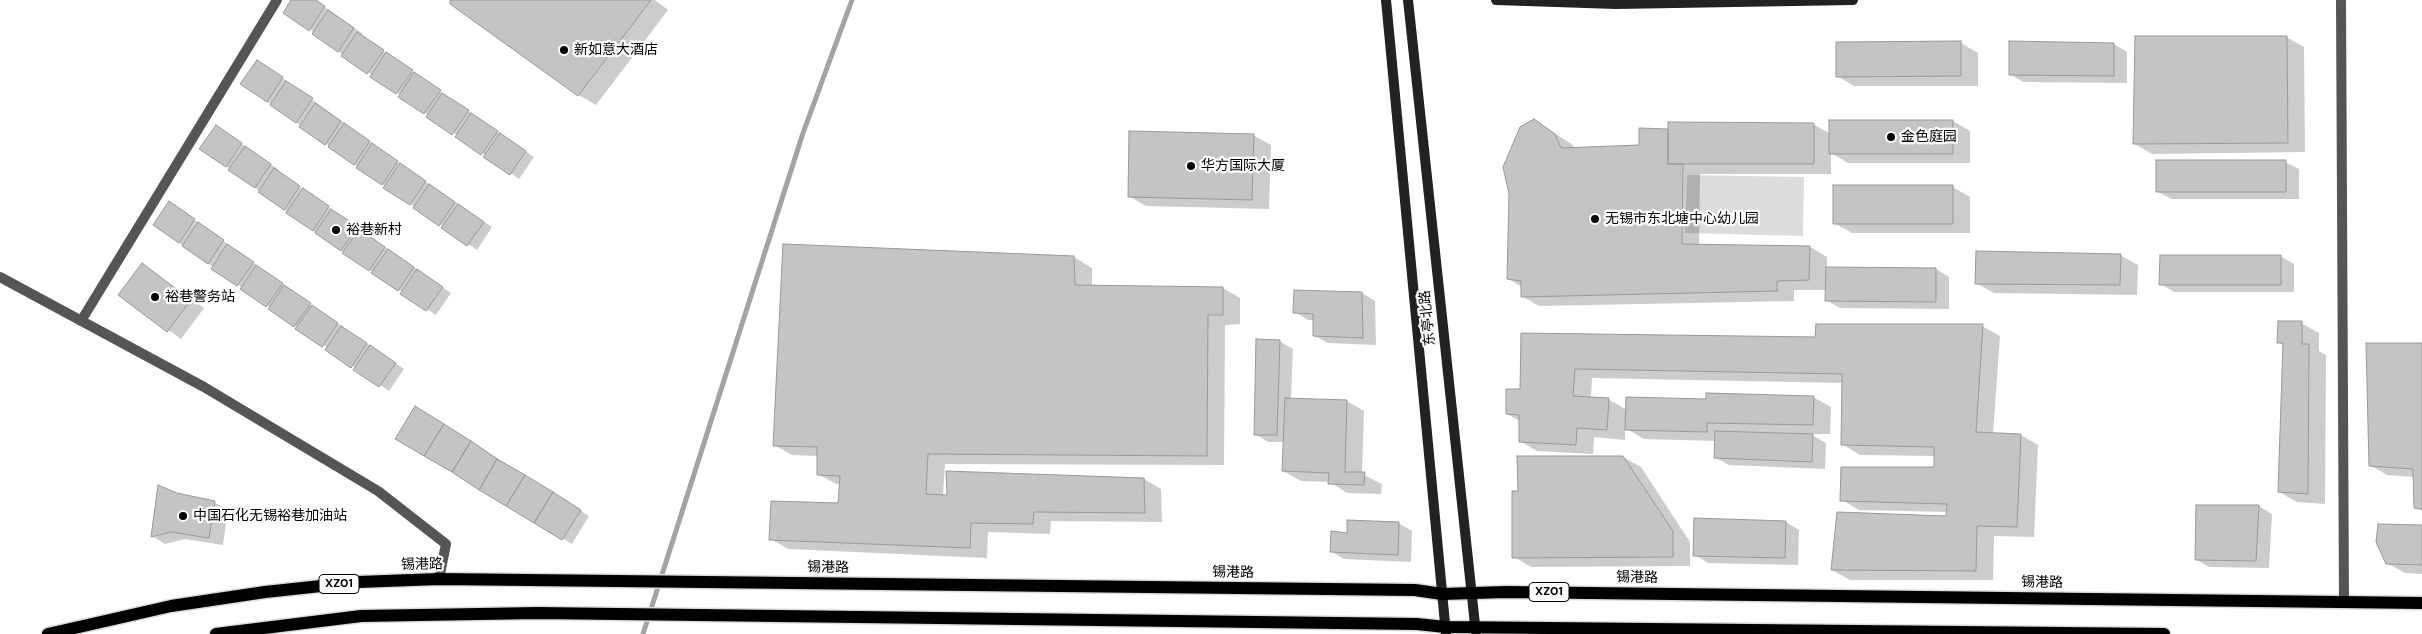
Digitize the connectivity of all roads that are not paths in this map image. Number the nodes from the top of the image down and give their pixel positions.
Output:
1 (277, 0) edge
2 (1386, 0) edge
3 (1408, 0) edge
4 (1496, 0) edge
5 (1853, 0) edge
6 (2341, 0) edge
7 (0, 278) edge
8 (81, 321) junction
9 (438, 579) junction
10 (1471, 593) junction
11 (1442, 594) junction
12 (2344, 602) junction
13 (2422, 603) edge
14 (1445, 630) edge
15 (1475, 630) edge
16 (48, 634) edge
17 (216, 634) edge
18 (2164, 634) edge

1 - 8 street
2 - 11 main road, 东亭北路
3 - 10 main road, 东亭北路
4 - 5 main road
6 - 12 street
7 - 8 street
8 - 9 street
9 - 11 main road, 锡港路 / XZ01
9 - 16 main road, 锡港路 / XZ01
10 - 11 main road, 锡港路 / XZ01
10 - 12 main road, 锡港路 / XZ01
10 - 15 main road, 东亭北路
11 - 14 main road, 东亭北路
12 - 13 main road, 锡港路 / XZ01
14 - 15 main road
14 - 17 main road
15 - 18 main road

